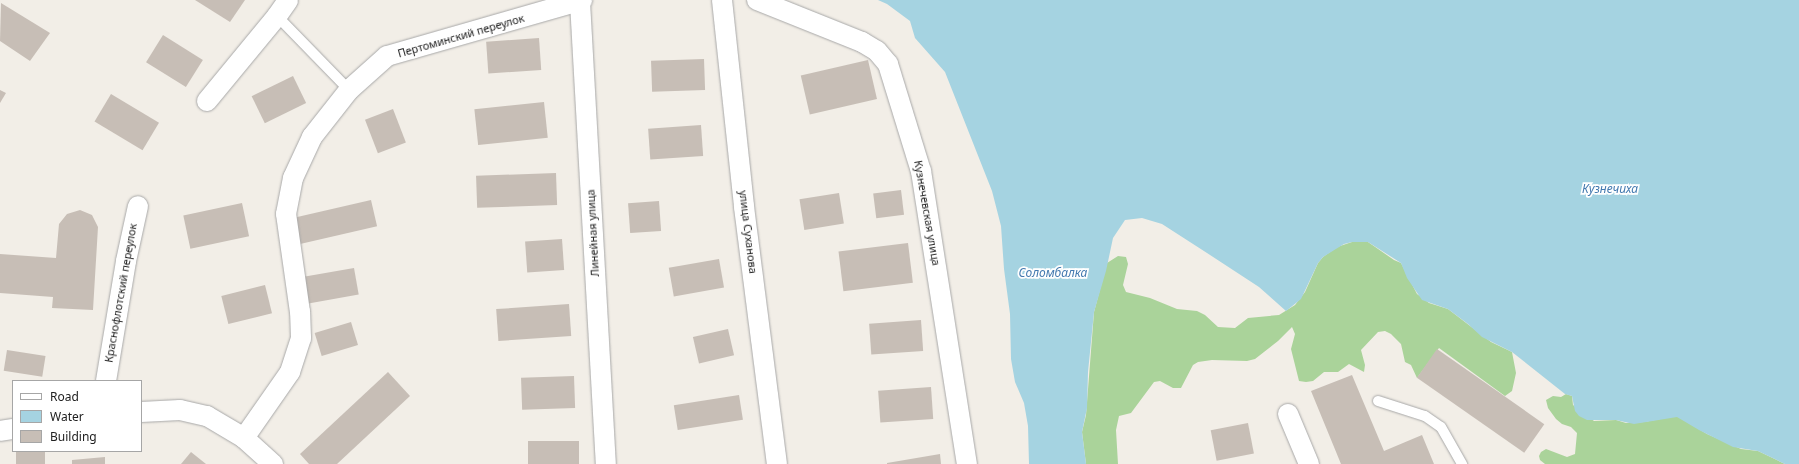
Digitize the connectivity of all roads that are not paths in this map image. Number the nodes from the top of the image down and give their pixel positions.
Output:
1 (722, 0) edge
2 (757, 0) edge
3 (581, 1) edge
4 (283, 8) edge
5 (349, 90) junction
6 (207, 101) dead end
7 (138, 206) dead end
8 (106, 380) edge
9 (1378, 401) dead end
10 (142, 412) edge
11 (1288, 414) dead end
12 (12, 428) edge
13 (0, 431) edge
14 (244, 438) junction
15 (273, 464) edge
16 (606, 464) edge
17 (777, 464) edge
18 (967, 464) edge
19 (1309, 464) edge
20 (1462, 464) edge

1 - 17 street, улица Суханова
2 - 18 street, Кузнечевская улица
3 - 5 street, Пертоминский переулок
3 - 16 street, Линейная улица
4 - 5 lane
4 - 6 street
5 - 14 street, Пертоминский переулок
7 - 8 street, Краснофлотский переулок
9 - 20 lane
10 - 14 street
11 - 19 street
12 - 13 street
14 - 15 street

